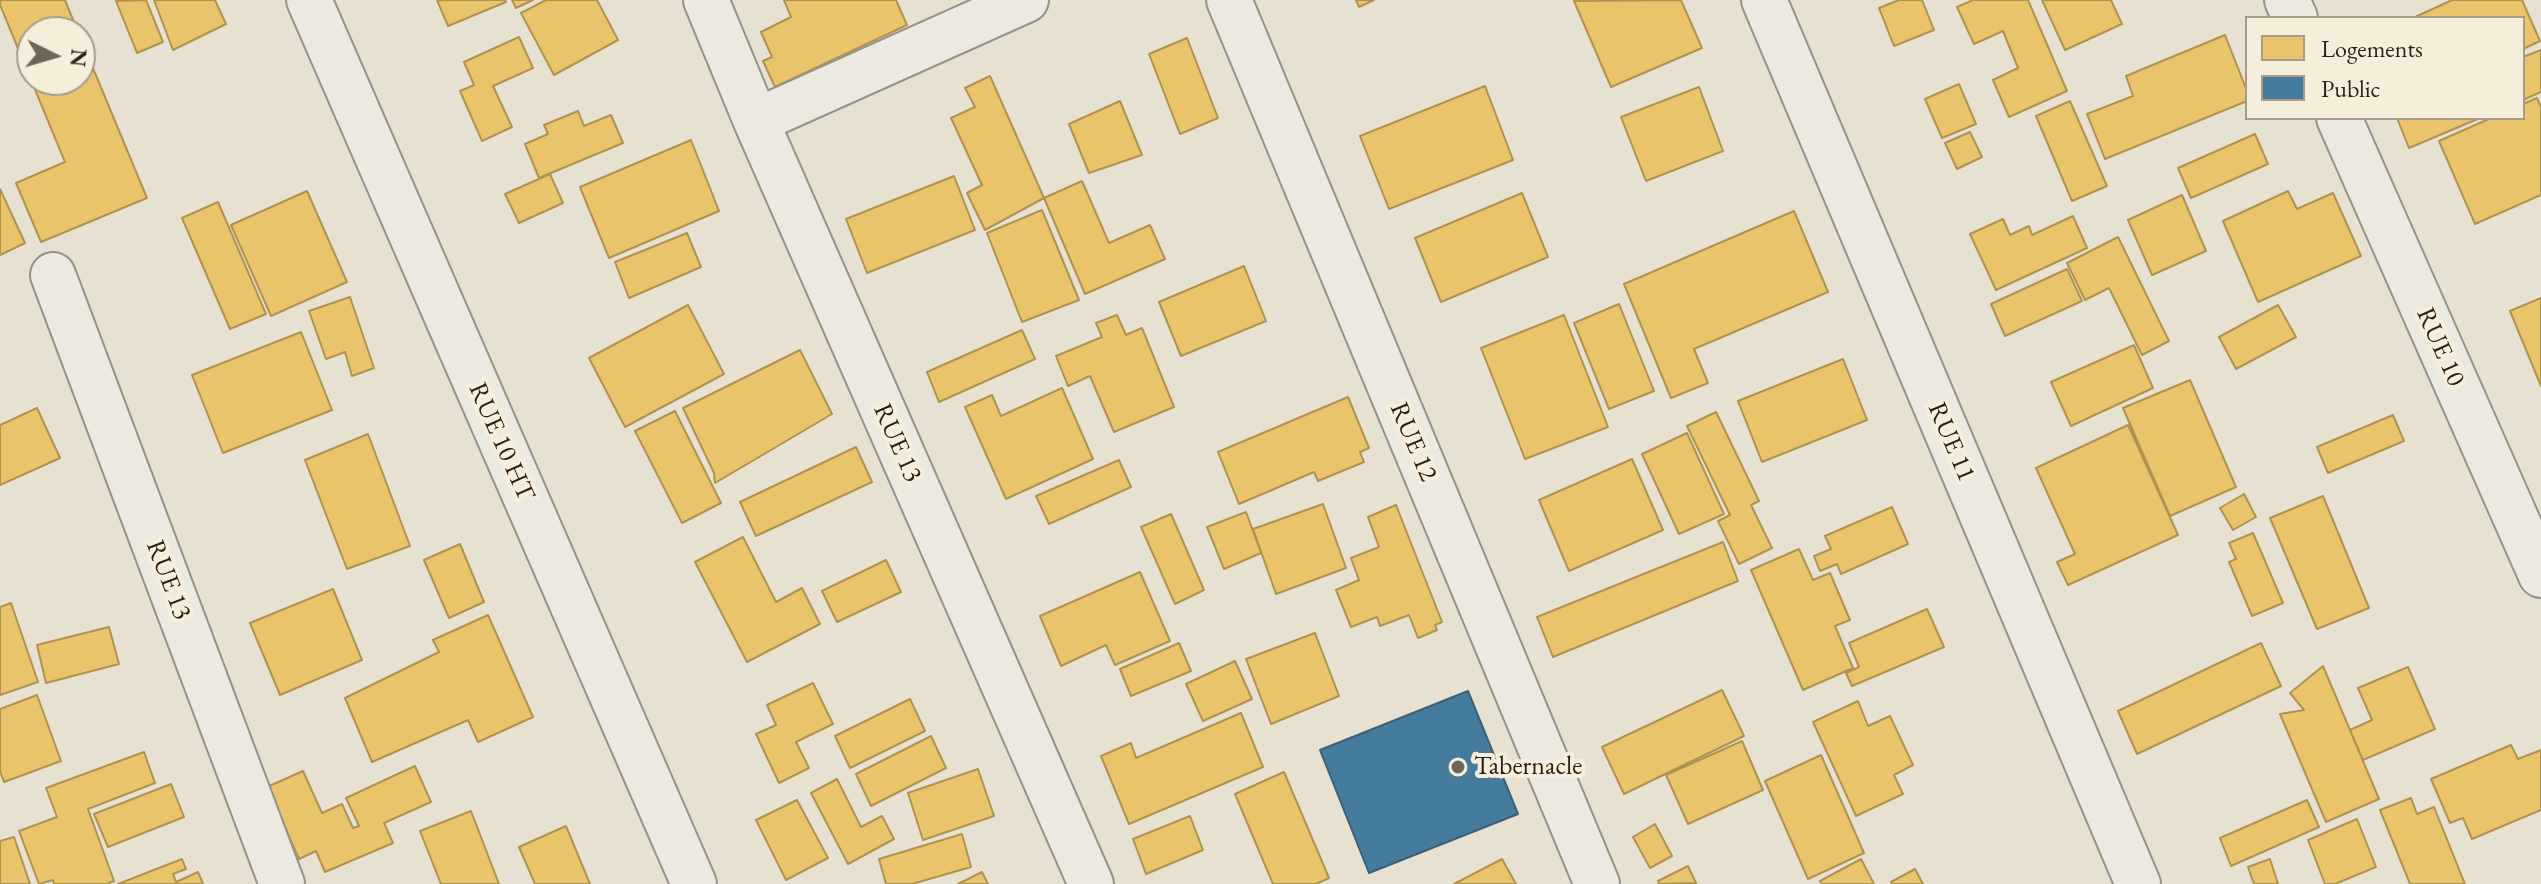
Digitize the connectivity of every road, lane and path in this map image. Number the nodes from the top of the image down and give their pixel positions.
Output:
1 (309, 0) edge
2 (706, 0) edge
3 (1026, 0) edge
4 (1229, 0) edge
5 (1764, 0) edge
6 (2340, 120) edge
7 (756, 121) junction
8 (53, 275) dead end
9 (2541, 575) edge
10 (282, 884) edge
11 (694, 884) edge
12 (1091, 884) edge
13 (1597, 884) edge
14 (2138, 884) edge

1 - 11 street, RUE 10 HT
2 - 7 street, RUE 13
3 - 7 street
4 - 13 street, RUE 12
5 - 14 street, RUE 11
6 - 9 street, RUE 10
7 - 12 street, RUE 13
8 - 10 street, RUE 13

